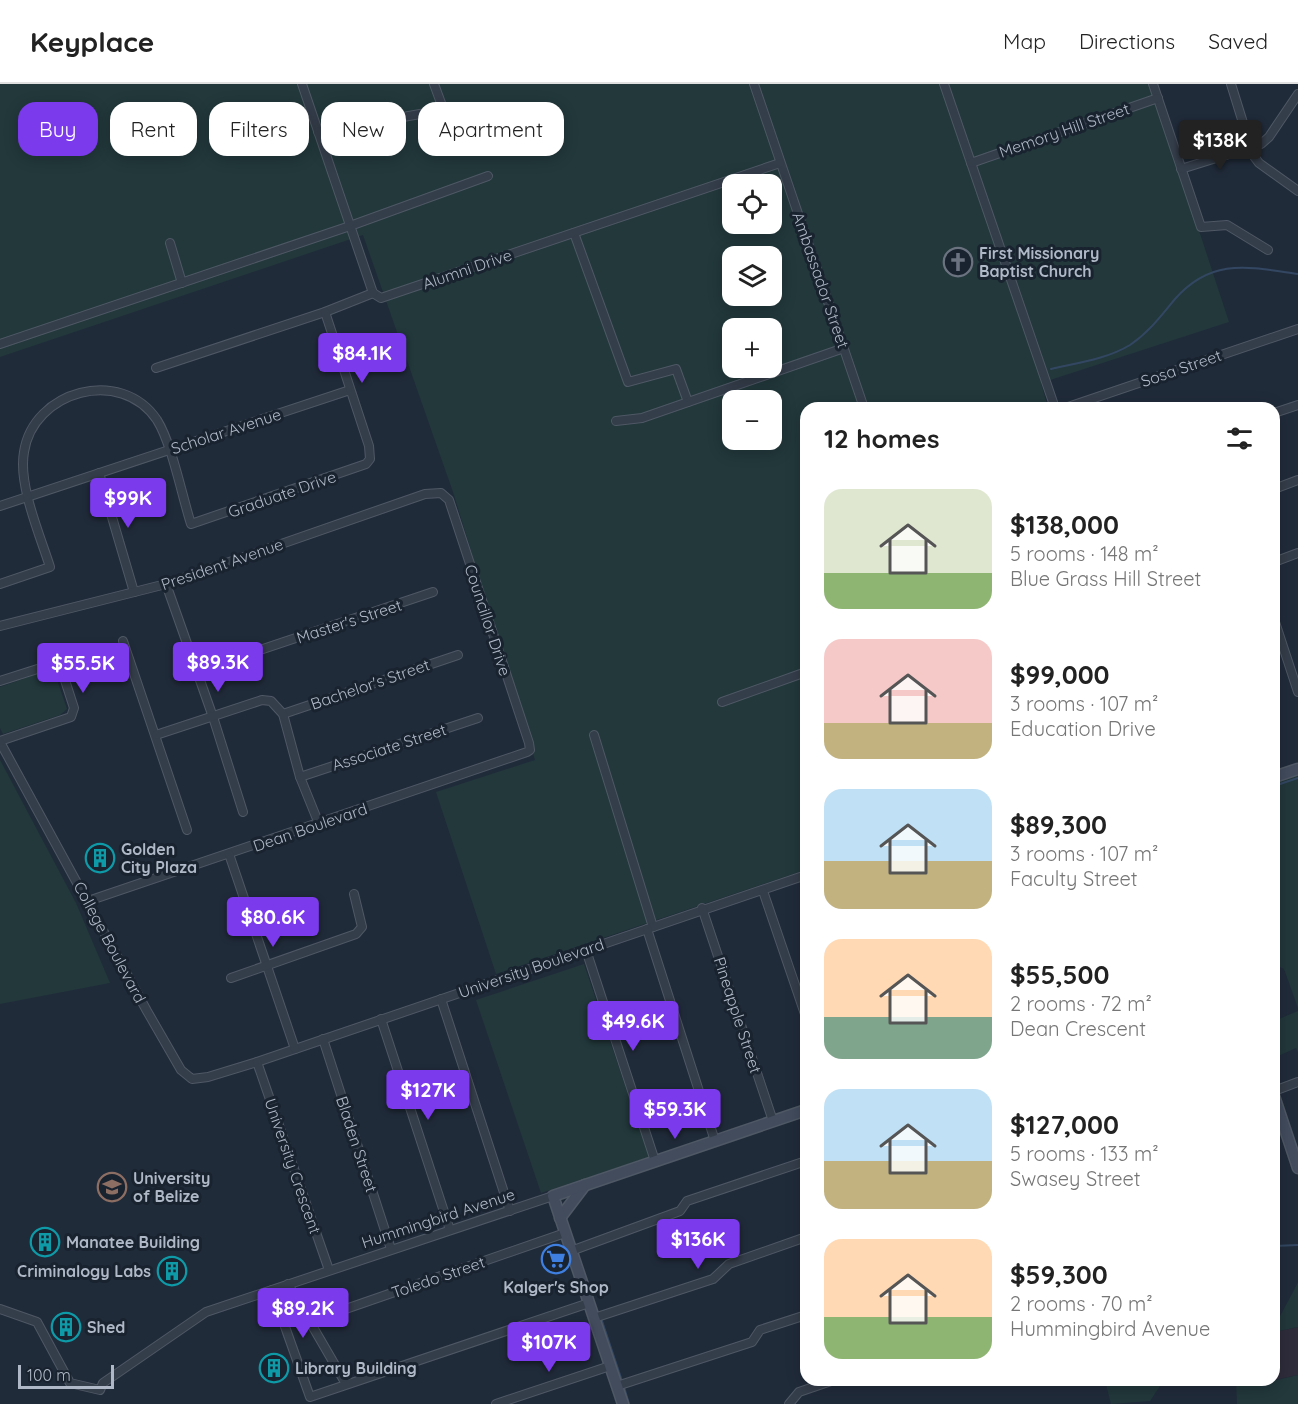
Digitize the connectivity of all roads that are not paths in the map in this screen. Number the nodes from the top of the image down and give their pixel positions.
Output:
1 (302, 84) edge
2 (434, 84) edge
3 (754, 84) edge
4 (944, 84) edge
5 (1153, 84) edge
6 (1231, 84) edge
7 (1298, 94) edge
8 (1158, 98) junction
9 (318, 132) junction
10 (1251, 148) junction
11 (780, 163) junction
12 (971, 163) junction
13 (1181, 169) junction
14 (488, 176) dead end
15 (1298, 191) edge
16 (350, 226) junction
17 (574, 233) junction
18 (170, 243) dead end
19 (1268, 250) dead end
20 (182, 283) junction
21 (373, 293) junction
22 (325, 312) junction
23 (1298, 329) edge
24 (0, 344) edge
25 (844, 348) junction
26 (156, 368) dead end
27 (350, 390) junction
28 (688, 402) junction
29 (862, 402) edge
30 (1053, 402) edge
31 (1083, 402) edge
32 (1298, 405) edge
33 (1280, 411) edge
34 (616, 421) dead end
35 (169, 450) junction
36 (99, 473) junction
37 (1298, 480) edge
38 (1280, 487) edge
39 (441, 493) joint
40 (29, 497) junction
41 (0, 506) edge
42 (1298, 554) edge
43 (1280, 560) edge
44 (0, 584) edge
45 (166, 584) junction
46 (134, 592) junction
47 (433, 592) dead end
48 (0, 626) edge
49 (1280, 637) edge
50 (123, 640) dead end
51 (458, 655) dead end
52 (197, 671) junction
53 (800, 674) edge
54 (0, 681) edge
55 (1298, 692) edge
56 (722, 702) dead end
57 (283, 714) junction
58 (213, 717) junction
59 (478, 718) dead end
60 (156, 735) junction
61 (594, 735) dead end
62 (0, 742) edge
63 (530, 750) joint
64 (1298, 769) edge
65 (1280, 775) edge
66 (300, 777) junction
67 (243, 812) dead end
68 (318, 824) junction
69 (187, 830) dead end
70 (229, 854) junction
71 (800, 877) edge
72 (762, 891) junction
73 (354, 894) dead end
74 (88, 901) junction
75 (702, 908) junction
76 (650, 928) junction
77 (586, 950) junction
78 (266, 965) junction
79 (231, 978) dead end
80 (441, 999) junction
81 (800, 1000) edge
82 (381, 1019) junction
83 (323, 1039) junction
84 (295, 1049) junction
85 (257, 1062) junction
86 (1298, 1082) edge
87 (1280, 1091) edge
88 (800, 1112) edge
89 (773, 1121) junction
90 (1280, 1121) edge
91 (715, 1141) junction
92 (655, 1161) junction
93 (800, 1163) edge
94 (1297, 1164) edge
95 (586, 1185) junction
96 (553, 1196) junction
97 (510, 1211) junction
98 (560, 1218) junction
99 (450, 1230) junction
100 (565, 1233) junction
101 (800, 1239) edge
102 (391, 1249) junction
103 (571, 1251) junction
104 (329, 1270) junction
105 (288, 1284) junction
106 (272, 1290) junction
107 (589, 1303) junction
108 (0, 1309) edge
109 (800, 1317) edge
110 (594, 1318) junction
111 (311, 1321) junction
112 (610, 1366) junction
113 (346, 1384) junction
114 (617, 1386) junction
115 (816, 1386) edge
116 (496, 1404) edge
117 (623, 1404) edge
118 (789, 1404) edge

1 - 9 street
2 - 9 street
3 - 11 street, Ambassador Street
4 - 12 street
5 - 8 street
6 - 10 street
7 - 10 street
8 - 12 street, Memory Hill Street
8 - 13 street
9 - 16 street
10 - 13 street
10 - 15 street
11 - 17 street, Alumni Drive
11 - 25 street, Ambassador Street
12 - 30 street
13 - 19 street
14 - 16 street
16 - 20 street
16 - 21 street
17 - 21 street, Alumni Drive
17 - 28 street
18 - 20 street
20 - 24 street
21 - 22 street, Alumni Drive
22 - 26 street, Alumni Drive
22 - 27 street
23 - 31 street, Sosa Street
25 - 28 street
25 - 29 street, Ambassador Street
27 - 35 street, Scholar Avenue
27 - 35 street, Graduate Drive
28 - 34 street
32 - 33 street
35 - 36 street, Scholar Avenue
35 - 40 street
36 - 40 street, Scholar Avenue
36 - 46 street
37 - 38 street
39 - 45 street, President Avenue
39 - 63 street, Councillor Drive
40 - 41 street, Scholar Avenue
40 - 44 street
42 - 43 street
45 - 46 street, President Avenue
45 - 52 street
46 - 48 street, President Avenue
47 - 52 street, Master's Street
49 - 55 street
50 - 60 street
51 - 57 street, Bachelor's Street
52 - 58 street
53 - 56 street
54 - 62 street
57 - 58 street
57 - 66 street
58 - 60 street
58 - 67 street
59 - 66 street, Associate Street
60 - 69 street
61 - 76 street
62 - 74 street, College Boulevard
63 - 68 street, Dean Boulevard
64 - 65 street
66 - 68 street
68 - 70 street, Dean Boulevard
70 - 74 street, Dean Boulevard
70 - 78 street
71 - 72 street, University Boulevard
72 - 75 street, University Boulevard
72 - 81 street
73 - 78 street
74 - 85 street, College Boulevard
75 - 76 street, University Boulevard
75 - 89 street, Pineapple Street
76 - 77 street, University Boulevard
76 - 91 street
77 - 80 street, University Boulevard
77 - 92 street
78 - 79 street
78 - 84 street
80 - 82 street, University Boulevard
80 - 97 street
82 - 83 street, University Boulevard
82 - 99 street
83 - 84 street, University Boulevard
83 - 102 street, Bladen Street
84 - 85 street, University Boulevard
85 - 104 street, University Crescent
86 - 87 street
88 - 89 street, Hummingbird Avenue
89 - 91 street, Hummingbird Avenue
90 - 94 street
91 - 92 street, Hummingbird Avenue
92 - 95 street, Hummingbird Avenue
93 - 103 street
95 - 96 street, Hummingbird Avenue
95 - 98 street
96 - 97 street, Hummingbird Avenue
96 - 98 street
97 - 99 street, Hummingbird Avenue
98 - 100 street
99 - 102 street, Hummingbird Avenue
100 - 103 street
100 - 111 street, Toledo Street
101 - 110 street
102 - 104 street, Hummingbird Avenue
103 - 107 street
104 - 105 street, Hummingbird Avenue
105 - 106 street, Hummingbird Avenue
105 - 111 street
106 - 108 street, Hummingbird Avenue
106 - 113 street
107 - 110 street
107 - 113 street
109 - 114 street
110 - 112 street
111 - 113 street
112 - 114 street
112 - 116 street
114 - 117 street
115 - 118 street

